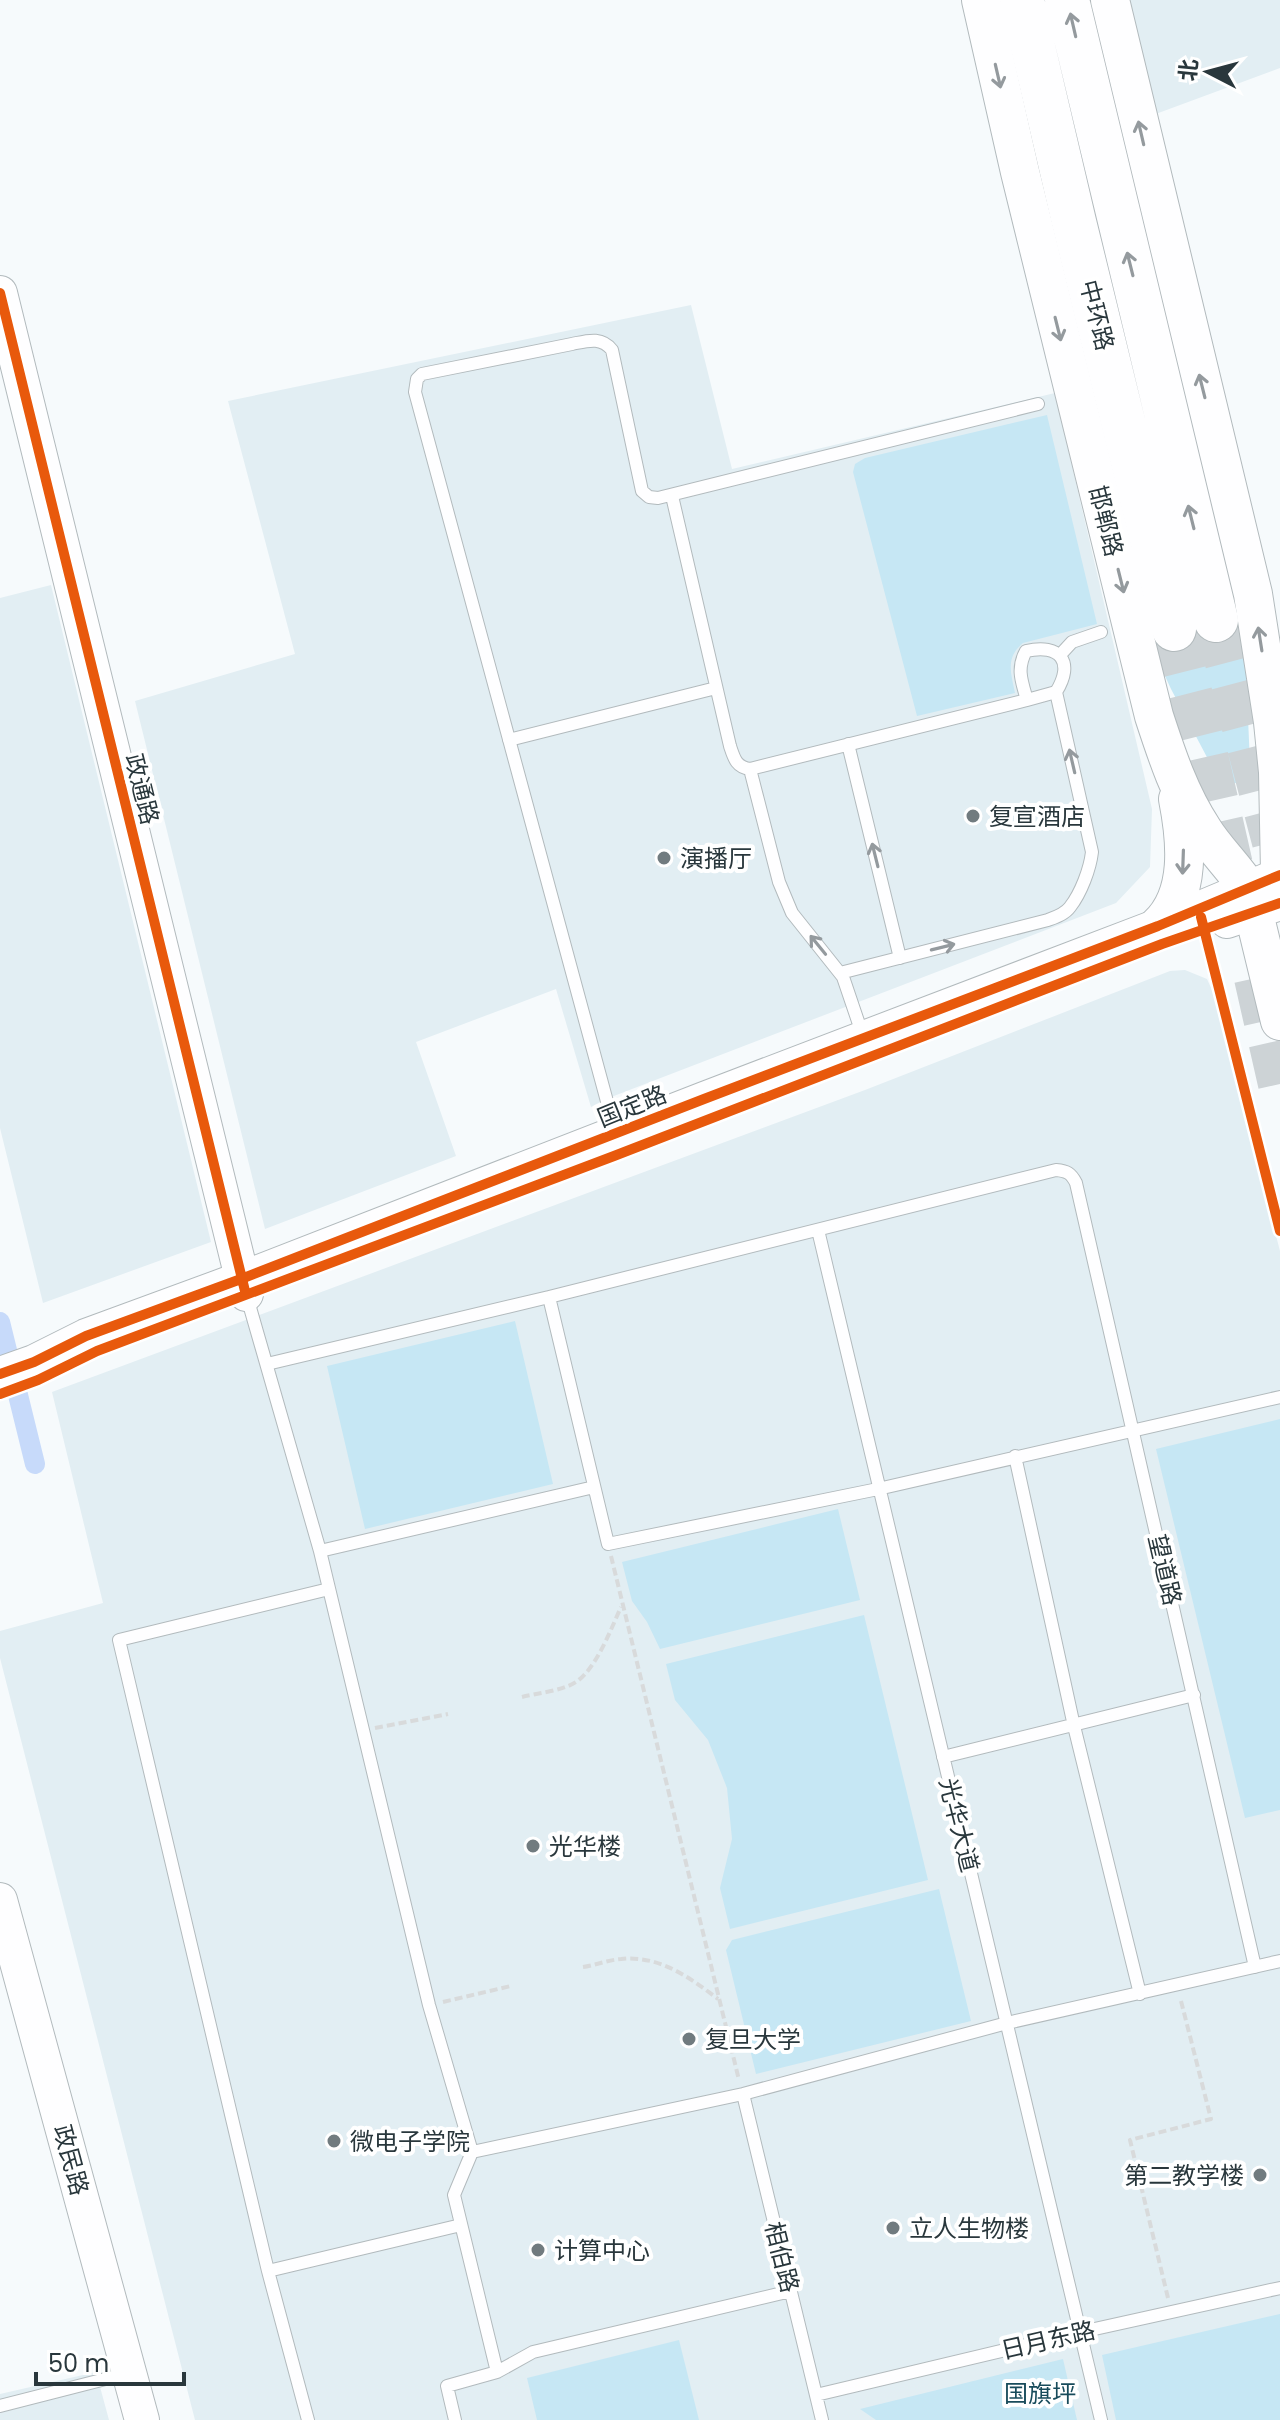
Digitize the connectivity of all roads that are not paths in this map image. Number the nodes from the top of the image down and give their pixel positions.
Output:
1 (981, 0) edge
2 (1022, 0) edge
3 (1067, 0) edge
4 (1110, 0) edge
5 (0, 293) edge
6 (1038, 404) dead end
7 (672, 496) junction
8 (1216, 620) tunnel mouth
9 (1174, 629) tunnel mouth
10 (1101, 632) dead end
11 (1060, 655) junction
12 (716, 688) junction
13 (1056, 692) junction
14 (1027, 700) junction
15 (509, 740) junction
16 (848, 744) junction
17 (1167, 758) junction
18 (750, 769) junction
19 (1279, 777) edge
20 (1269, 890) edge
21 (1158, 926) junction
22 (900, 958) junction
23 (840, 973) junction
24 (1280, 1021) edge
25 (864, 1039) junction
26 (615, 1134) junction
27 (818, 1230) junction
28 (244, 1287) junction
29 (549, 1297) junction
30 (267, 1364) junction
31 (36, 1371) junction
32 (0, 1374) edge
33 (0, 1394) edge
34 (1280, 1397) edge
35 (1132, 1431) junction
36 (1015, 1456) junction
37 (594, 1487) junction
38 (878, 1489) junction
39 (320, 1551) junction
40 (329, 1589) junction
41 (1194, 1695) junction
42 (1074, 1726) junction
43 (943, 1757) junction
44 (0, 1900) edge
45 (1279, 1966) edge
46 (1255, 1967) junction
47 (1140, 1994) junction
48 (1007, 2023) junction
49 (743, 2094) junction
50 (472, 2152) junction
51 (461, 2225) junction
52 (268, 2271) junction
53 (1280, 2288) edge
54 (791, 2291) junction
55 (1081, 2332) junction
56 (497, 2372) junction
57 (129, 2373) junction
58 (816, 2395) junction
59 (0, 2406) edge
60 (142, 2420) edge
61 (308, 2420) edge
62 (455, 2420) edge
63 (822, 2420) edge
64 (1101, 2420) edge

1 -> 17 main road, 邯郸路
2 - 9 highway, 中环路
8 -> 3 highway, 中环路
19 -> 4 main road, 邯郸路
5 - 28 street, 政通路
6 - 7 lane
7 - 12 lane
7 - 15 lane
10 - 11 lane
11 - 13 lane
11 - 14 lane
12 - 15 lane
12 - 18 lane
13 - 14 lane
22 -> 13 lane
14 - 16 lane
15 - 26 lane
16 - 18 lane
22 -> 16 lane
17 - 20 main road, 邯郸路
17 -> 21 main road
23 -> 18 lane
19 - 20 main road, 邯郸路
20 - 21 street, 国定路
20 - 24 main road, 邯郸路
20 - 28 street, 国定路
21 - 25 street, 国定路
22 - 23 lane
23 - 25 lane
25 - 26 street, 国定路
26 - 28 street, 国定路
27 - 29 lane
27 - 35 lane, 望道路
27 - 38 lane, 光华大道
28 - 30 lane
28 - 31 street, 国定路
29 - 30 lane
29 - 37 lane
30 - 39 lane
31 - 32 street, 国定路
31 - 33 street, 国定路
34 - 35 lane
35 - 36 lane
35 - 41 lane, 望道路
36 - 38 lane
36 - 42 lane
37 - 38 lane
37 - 39 lane
38 - 43 lane, 光华大道
39 - 40 lane
40 - 50 lane
40 - 52 lane
41 - 42 lane
41 - 46 lane, 望道路
42 - 43 lane
42 - 47 lane
43 - 48 lane, 光华大道
44 - 57 street, 政民路
45 - 46 lane
46 - 47 lane
47 - 48 lane
48 - 49 lane
48 - 55 lane, 光华大道
49 - 50 lane
49 - 54 lane, 相伯路
50 - 51 lane
51 - 52 lane
51 - 56 lane
52 - 61 lane
53 - 55 lane, 日月东路
54 - 56 lane
54 - 58 lane, 相伯路
55 - 58 lane, 日月东路
55 - 64 lane, 光华大道
56 - 62 lane
57 - 59 lane
57 - 60 street, 政民路
58 - 63 lane, 相伯路

